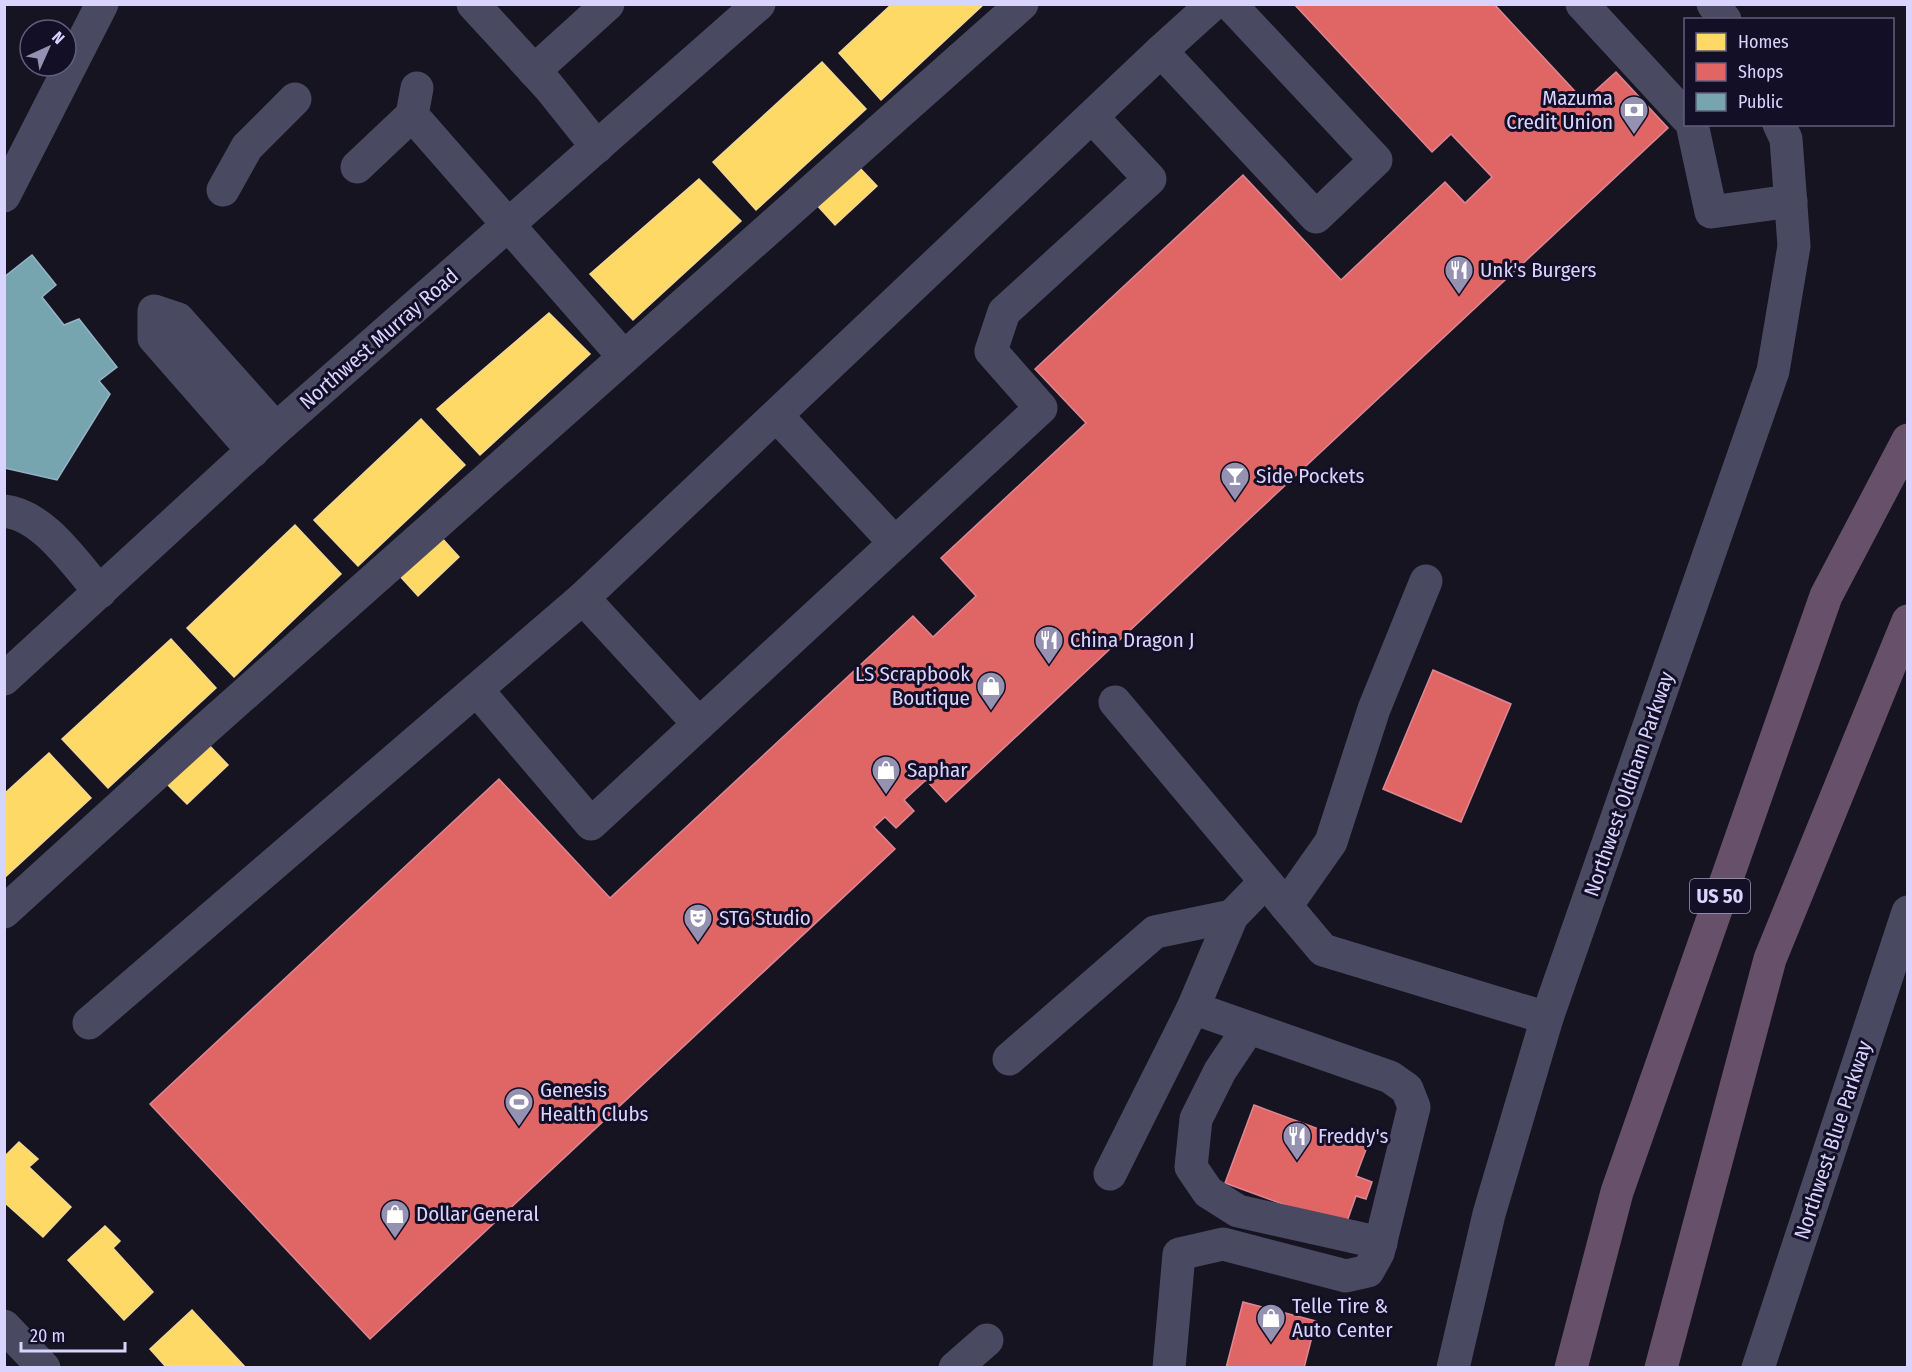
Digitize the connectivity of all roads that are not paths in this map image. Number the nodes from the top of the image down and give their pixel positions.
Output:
1 (102, 4) edge
2 (473, 4) edge
3 (608, 4) edge
4 (759, 4) edge
5 (1022, 4) edge
6 (1213, 4) edge
7 (1230, 4) edge
8 (1582, 4) edge
9 (1713, 4) edge
10 (1724, 18) edge
11 (1161, 51) junction
12 (534, 71) junction
13 (295, 99) dead end
14 (1684, 115) edge
15 (1092, 117) junction
16 (1692, 126) edge
17 (1780, 126) edge
18 (597, 147) junction
19 (357, 168) dead end
20 (223, 190) dead end
21 (4, 196) edge
22 (1791, 201) junction
23 (509, 225) junction
24 (624, 357) junction
25 (777, 416) junction
26 (1908, 440) edge
27 (4, 511) edge
28 (895, 543) junction
29 (1426, 581) dead end
30 (100, 592) junction
31 (582, 598) junction
32 (1908, 621) edge
33 (4, 679) edge
34 (477, 690) junction
35 (1115, 702) dead end
36 (699, 724) junction
37 (1265, 882) junction
38 (1286, 906) junction
39 (4, 912) edge
40 (1908, 912) edge
41 (1232, 916) junction
42 (1193, 1008) junction
43 (1547, 1018) junction
44 (89, 1023) dead end
45 (1248, 1029) junction
46 (1009, 1059) dead end
47 (1110, 1174) dead end
48 (1381, 1243) junction
49 (4, 1326) edge
50 (987, 1340) dead end
51 (44, 1368) edge
52 (955, 1368) edge
53 (1169, 1368) edge
54 (1453, 1368) edge
55 (1571, 1368) edge
56 (1661, 1368) edge
57 (1758, 1368) edge

1 - 21 street
2 - 12 street
3 - 12 street
4 - 18 street, Northwest Murray Road
5 - 24 street
6 - 11 street
7 - 11 street
8 - 14 street
9 - 10 street
11 - 15 street
12 - 18 street
13 - 20 street
15 - 25 street
15 - 28 street
16 - 22 street
17 - 22 street, Northwest Oldham Parkway
18 - 23 street, Northwest Murray Road
19 - 23 street
22 - 43 street, Northwest Oldham Parkway
23 - 24 street
23 - 30 street, Northwest Murray Road
24 - 39 street
25 - 28 street
25 - 31 street
26 - 55 highway, US 50
27 - 30 street
28 - 36 street
29 - 38 street
30 - 33 street, Northwest Murray Road
31 - 34 street
31 - 36 street
32 - 56 highway
34 - 36 street
34 - 44 street
35 - 37 street
37 - 38 street
37 - 41 street
38 - 43 street
40 - 57 street, Northwest Blue Parkway
41 - 42 street
41 - 46 street
42 - 45 street
42 - 47 street
43 - 54 street, Northwest Oldham Parkway
45 - 48 street
45 - 48 street
48 - 53 street
49 - 51 street
50 - 52 street

